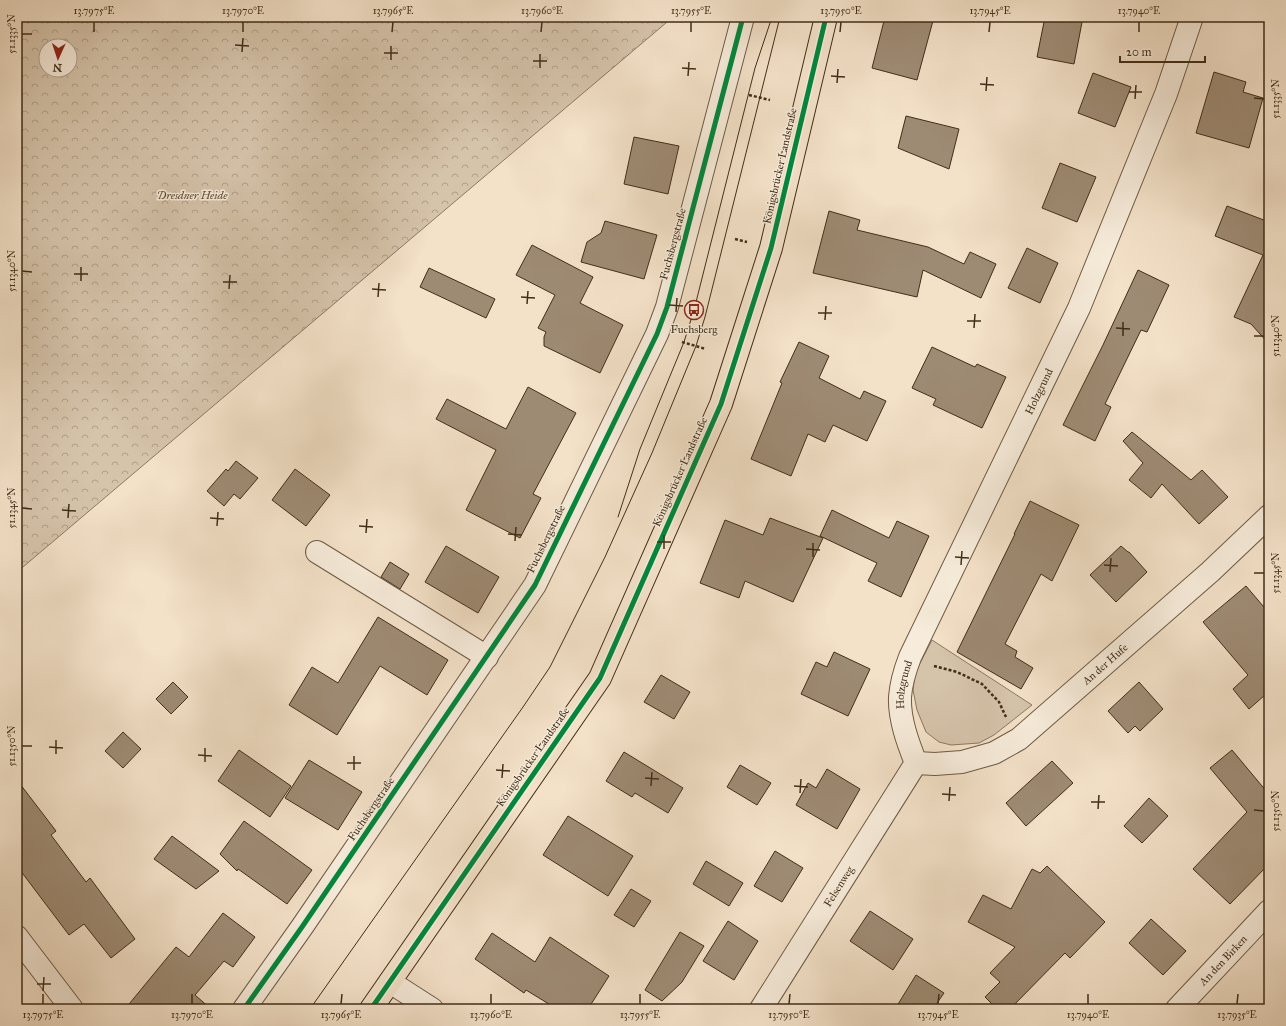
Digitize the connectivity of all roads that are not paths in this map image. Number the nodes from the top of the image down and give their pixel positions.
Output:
1 (743, 17) edge
2 (826, 17) edge
3 (1192, 17) edge
4 (1269, 516) edge
5 (317, 552) dead end
6 (487, 656) junction
7 (916, 764) junction
8 (1269, 911) edge
9 (17, 938) edge
10 (390, 982) junction
11 (72, 1009) edge
12 (244, 1009) edge
13 (371, 1009) edge
14 (432, 1009) edge
15 (761, 1009) edge
16 (1177, 1009) edge

1 - 6 street, Fuchsbergstraße
2 - 10 main road, Königsbrücker Landstraße
3 - 7 street, Holzgrund
4 - 7 street, An der Hufe
5 - 6 street
6 - 12 street, Fuchsbergstraße
7 - 15 street, Felsenweg
8 - 16 street, An den Birken
9 - 11 street
10 - 13 main road, Königsbrücker Landstraße
10 - 14 street

